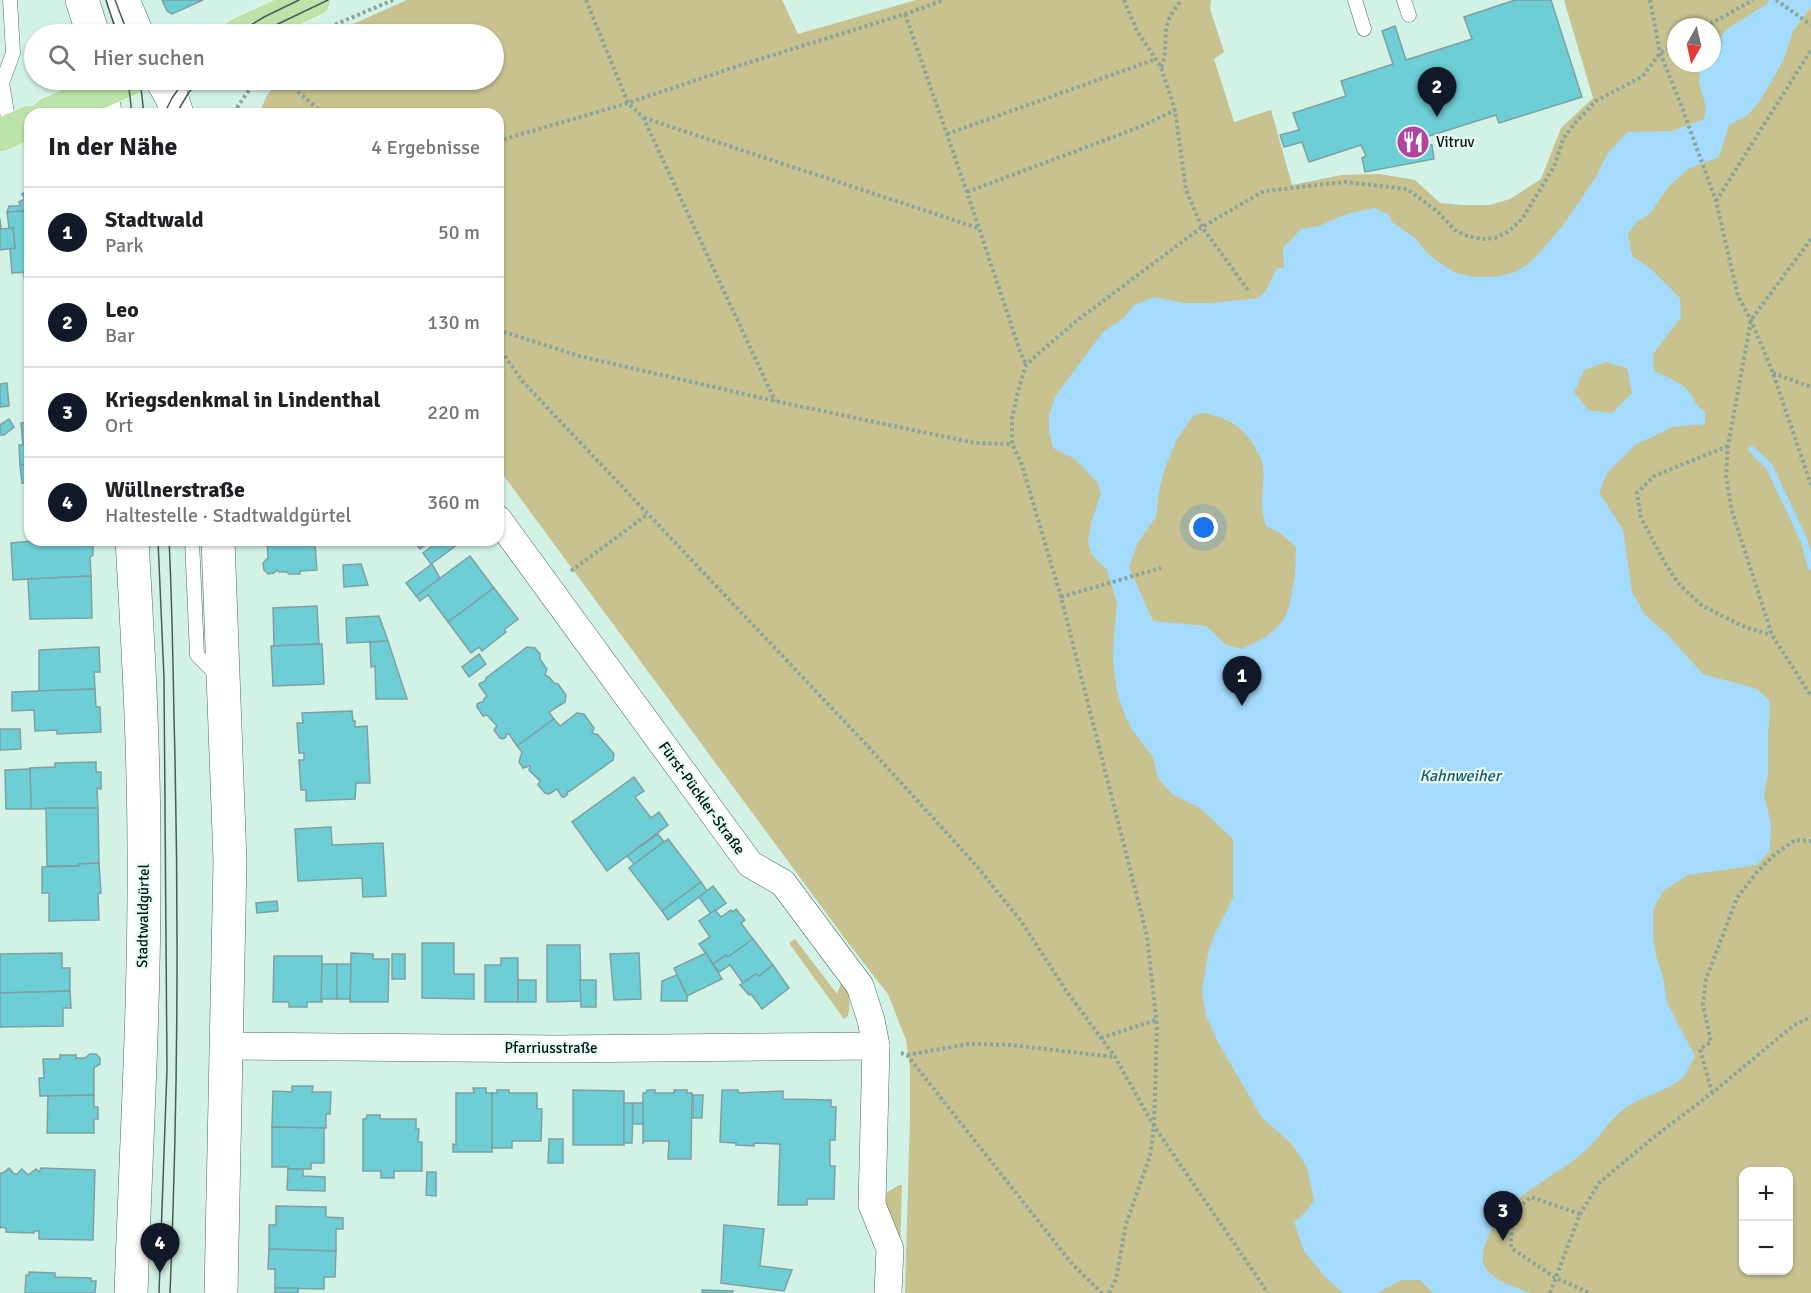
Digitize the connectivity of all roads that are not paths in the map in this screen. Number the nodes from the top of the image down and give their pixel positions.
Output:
1 (10, 0) edge
2 (82, 0) edge
3 (123, 0) edge
4 (314, 0) edge
5 (1355, 0) edge
6 (1404, 0) edge
7 (1409, 15) dead end
8 (90, 24) edge
9 (133, 24) edge
10 (261, 24) edge
11 (1364, 29) dead end
12 (168, 90) edge
13 (109, 91) edge
14 (64, 108) edge
15 (175, 108) edge
16 (13, 129) edge
17 (504, 527) edge
18 (132, 546) edge
19 (192, 546) edge
20 (218, 546) edge
21 (224, 681) junction
22 (227, 1046) junction
23 (876, 1046) junction
24 (131, 1293) edge
25 (221, 1293) edge
26 (888, 1293) edge

1 - 16 lane
2 - 8 main road
3 - 9 main road
4 - 10 main road
5 - 11 lane
6 - 7 lane
12 - 15 main road
13 - 14 main road
17 - 23 street, Fürst-Pückler-Straße
18 - 24 main road, Stadtwaldgürtel
19 - 21 lane
20 - 21 main road
21 - 22 main road
22 - 23 street, Pfarriusstraße
22 - 25 main road
23 - 26 street, Fürst-Pückler-Straße

